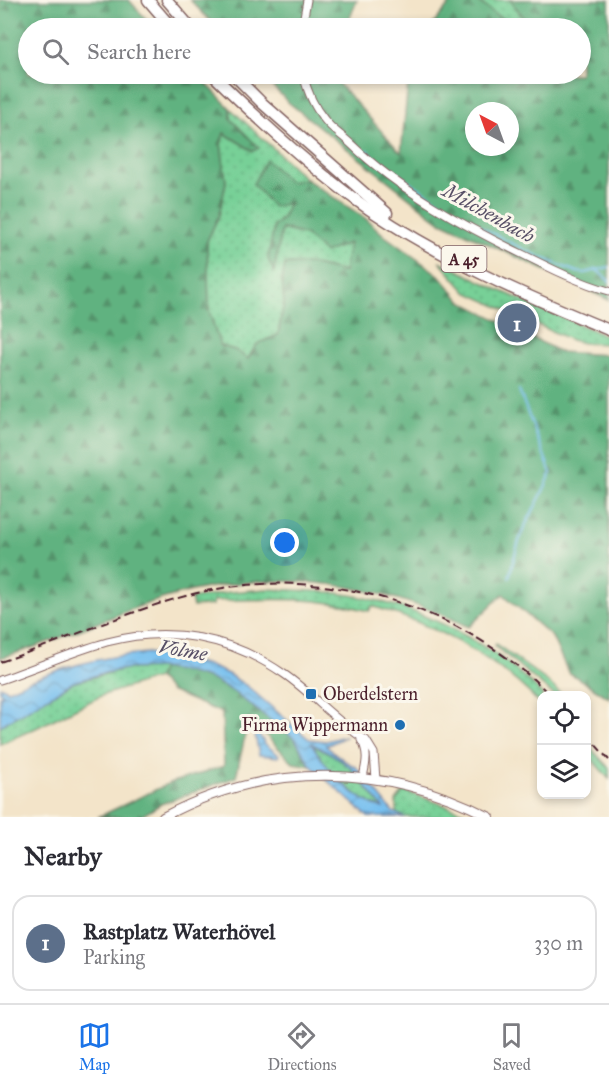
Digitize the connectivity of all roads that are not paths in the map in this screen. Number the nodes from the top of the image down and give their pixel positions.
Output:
1 (148, 0) edge
2 (167, 0) edge
3 (307, 0) edge
4 (163, 18) edge
5 (182, 18) edge
6 (304, 18) edge
7 (222, 84) edge
8 (243, 84) edge
9 (306, 84) edge
10 (331, 173) junction
11 (609, 291) edge
12 (609, 325) edge
13 (609, 330) edge
14 (0, 680) edge
15 (358, 735) junction
16 (363, 777) junction
17 (376, 779) junction
18 (163, 817) edge
19 (490, 817) edge

1 - 4 highway
2 - 5 highway
3 - 6 street
7 - 10 highway, A 45
8 - 10 highway, A 45
9 - 11 street
10 - 12 highway, A 45
10 - 13 highway, A 45
14 - 15 street
15 - 16 street
15 - 17 street
16 - 17 main road
16 - 18 main road
17 - 19 main road

